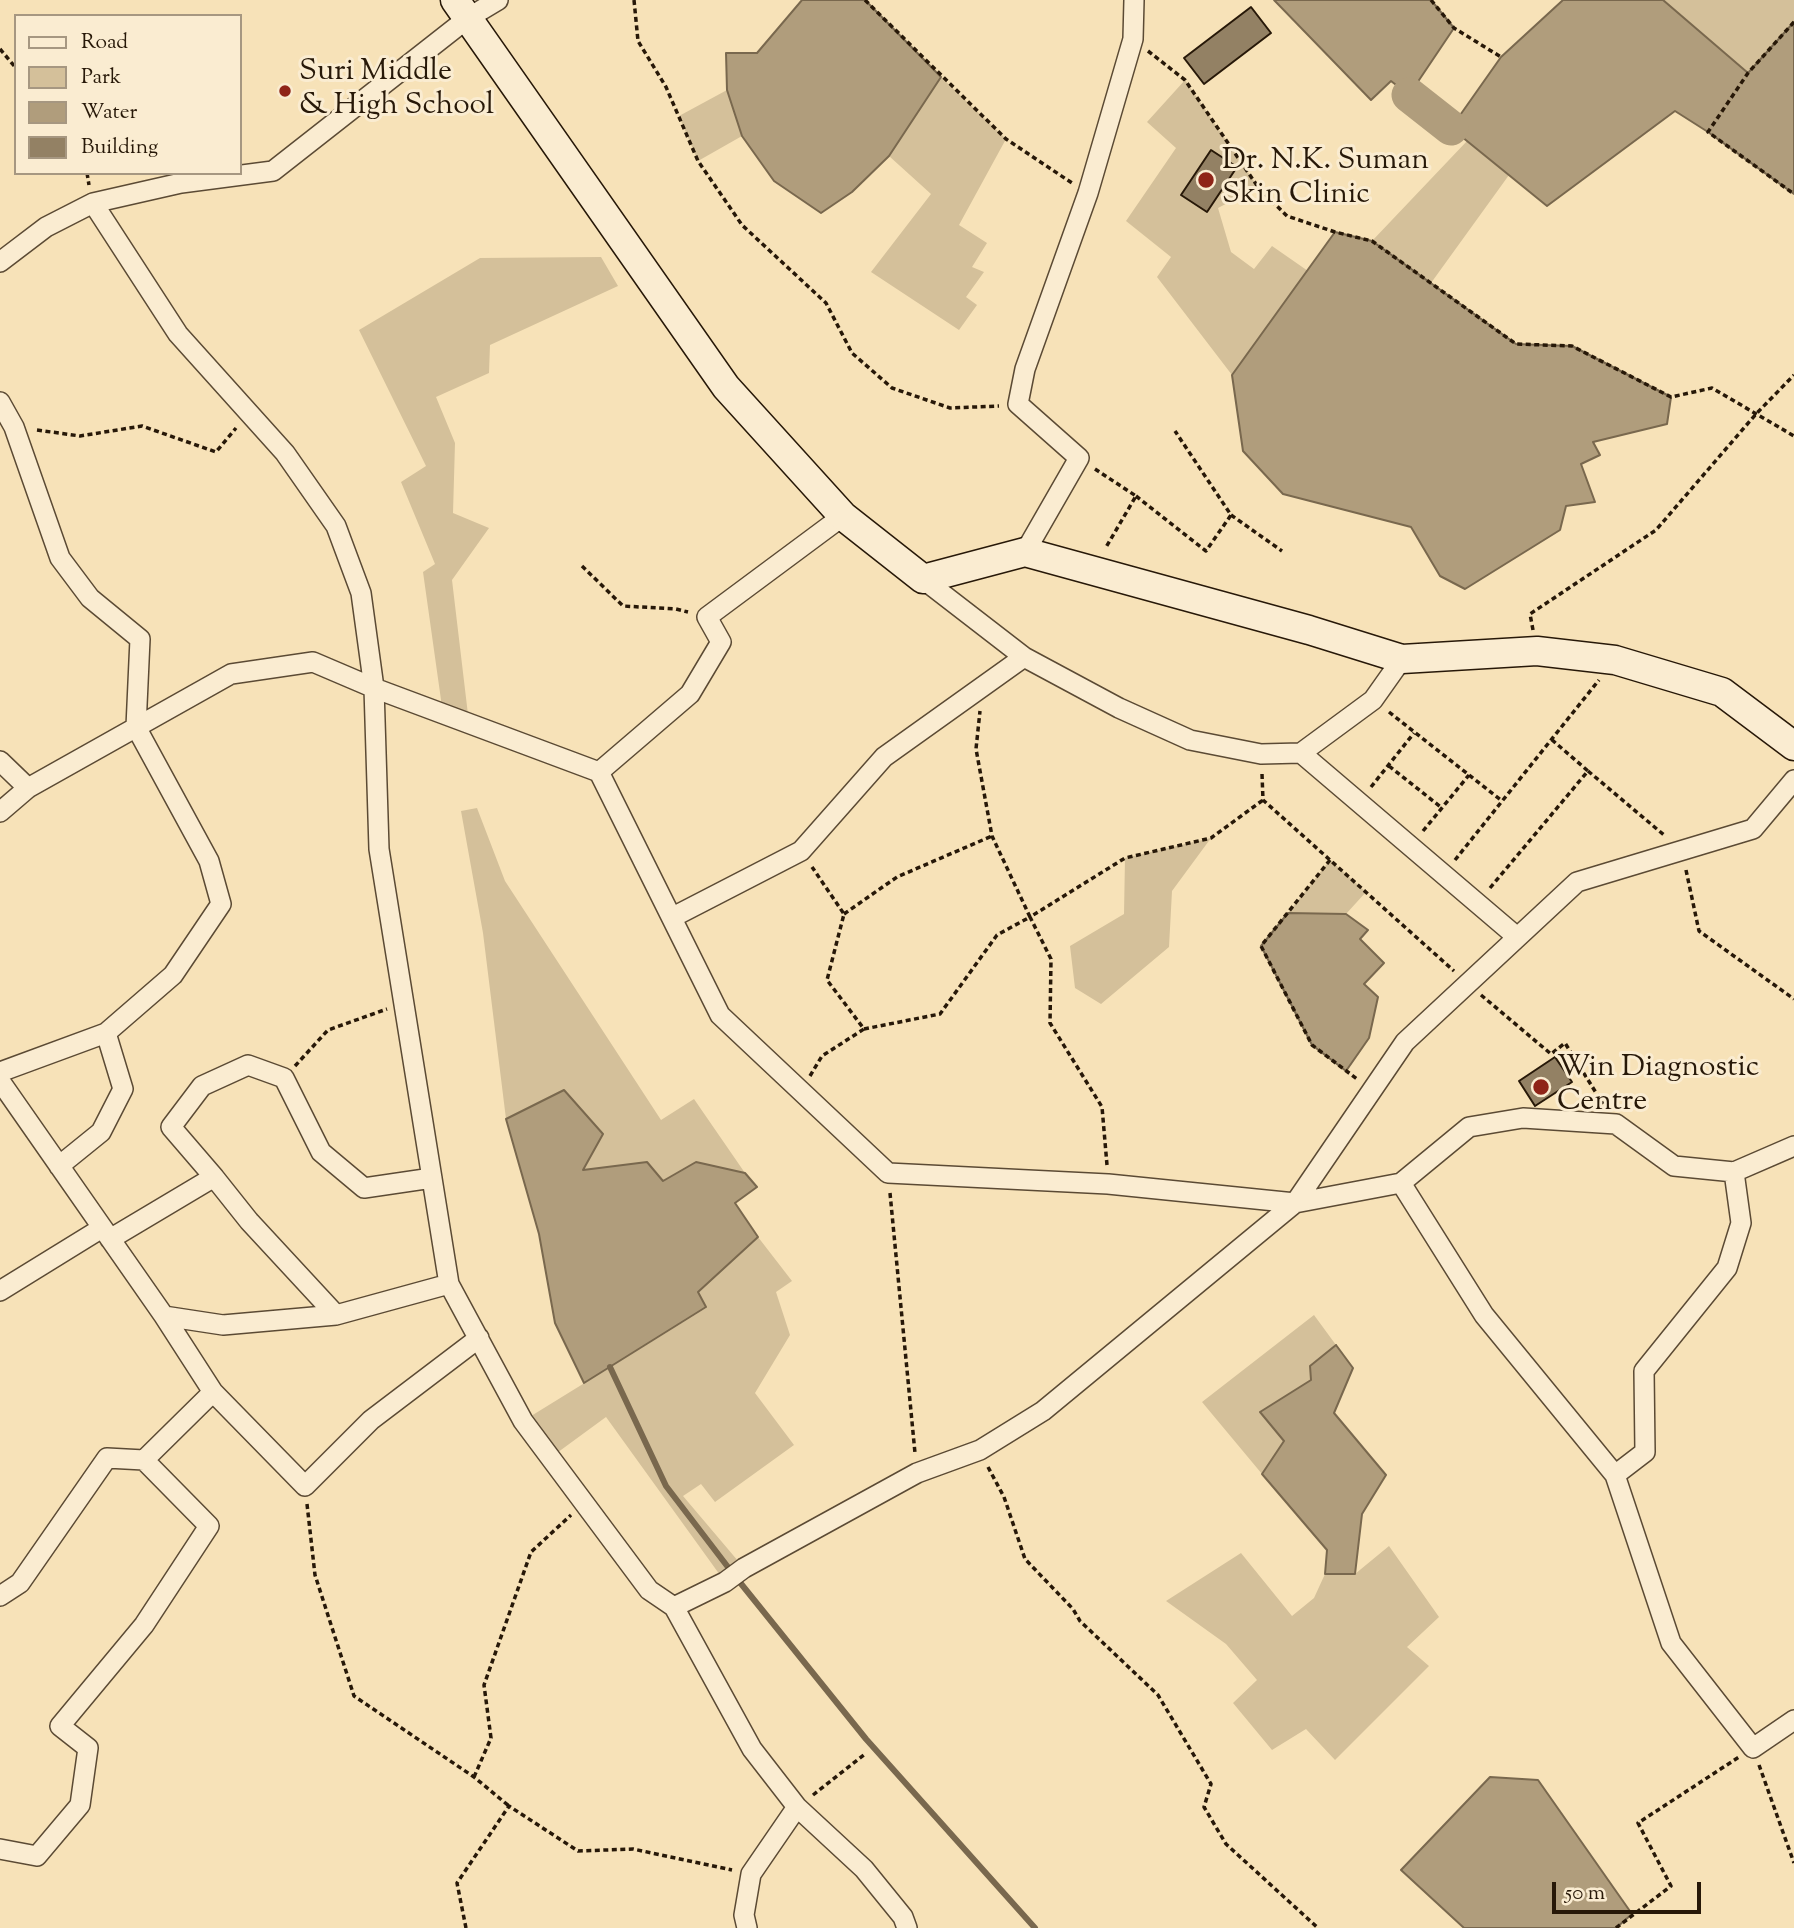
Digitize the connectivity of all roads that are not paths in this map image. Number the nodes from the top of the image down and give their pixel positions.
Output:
1 (498, 0) edge
2 (1134, 0) edge
3 (461, 9) edge
4 (93, 203) junction
5 (0, 262) edge
6 (0, 402) edge
7 (843, 516) junction
8 (1025, 552) junction
9 (923, 579) junction
10 (1024, 657) junction
11 (1402, 659) junction
12 (374, 688) junction
13 (136, 727) junction
14 (1794, 746) edge
15 (1301, 752) junction
16 (0, 761) edge
17 (599, 772) junction
18 (1794, 780) edge
19 (28, 788) junction
20 (0, 812) edge
21 (673, 917) junction
22 (1517, 937) junction
23 (106, 1033) junction
24 (0, 1072) edge
25 (0, 1081) edge
26 (1794, 1146) edge
27 (58, 1166) junction
28 (1734, 1172) junction
29 (214, 1177) junction
30 (432, 1178) junction
31 (1401, 1182) junction
32 (1294, 1203) junction
33 (106, 1233) junction
34 (449, 1284) junction
35 (0, 1291) edge
36 (336, 1315) junction
37 (164, 1316) junction
38 (479, 1338) junction
39 (212, 1392) junction
40 (144, 1460) junction
41 (1615, 1475) junction
42 (0, 1597) edge
43 (674, 1607) junction
44 (1794, 1720) edge
45 (797, 1807) junction
46 (0, 1849) edge
47 (747, 1928) edge
48 (907, 1928) edge

1 - 3 street
2 - 8 street
3 - 4 street
3 - 7 main road
4 - 5 street
4 - 12 street
6 - 13 street
7 - 9 main road
7 - 17 street
8 - 9 main road
8 - 11 main road
9 - 10 street
10 - 15 street
10 - 21 street
11 - 14 main road
11 - 15 street
12 - 13 street
12 - 17 street
12 - 30 street
13 - 19 street
13 - 23 street
15 - 22 street
16 - 19 street
17 - 21 street
18 - 22 street
19 - 20 street
21 - 32 street
22 - 32 street
23 - 24 street
23 - 27 street
25 - 27 street
26 - 28 street
27 - 33 street
28 - 31 street
28 - 41 street
29 - 30 street
29 - 33 street
29 - 36 street
30 - 34 street
31 - 32 street
31 - 41 street
32 - 43 street
33 - 35 street
33 - 37 street
34 - 36 street
34 - 38 street
36 - 37 street
37 - 39 street
38 - 39 street
38 - 43 street
39 - 40 street
40 - 42 street
40 - 46 street
41 - 44 street
43 - 45 street
45 - 47 street
45 - 48 street

